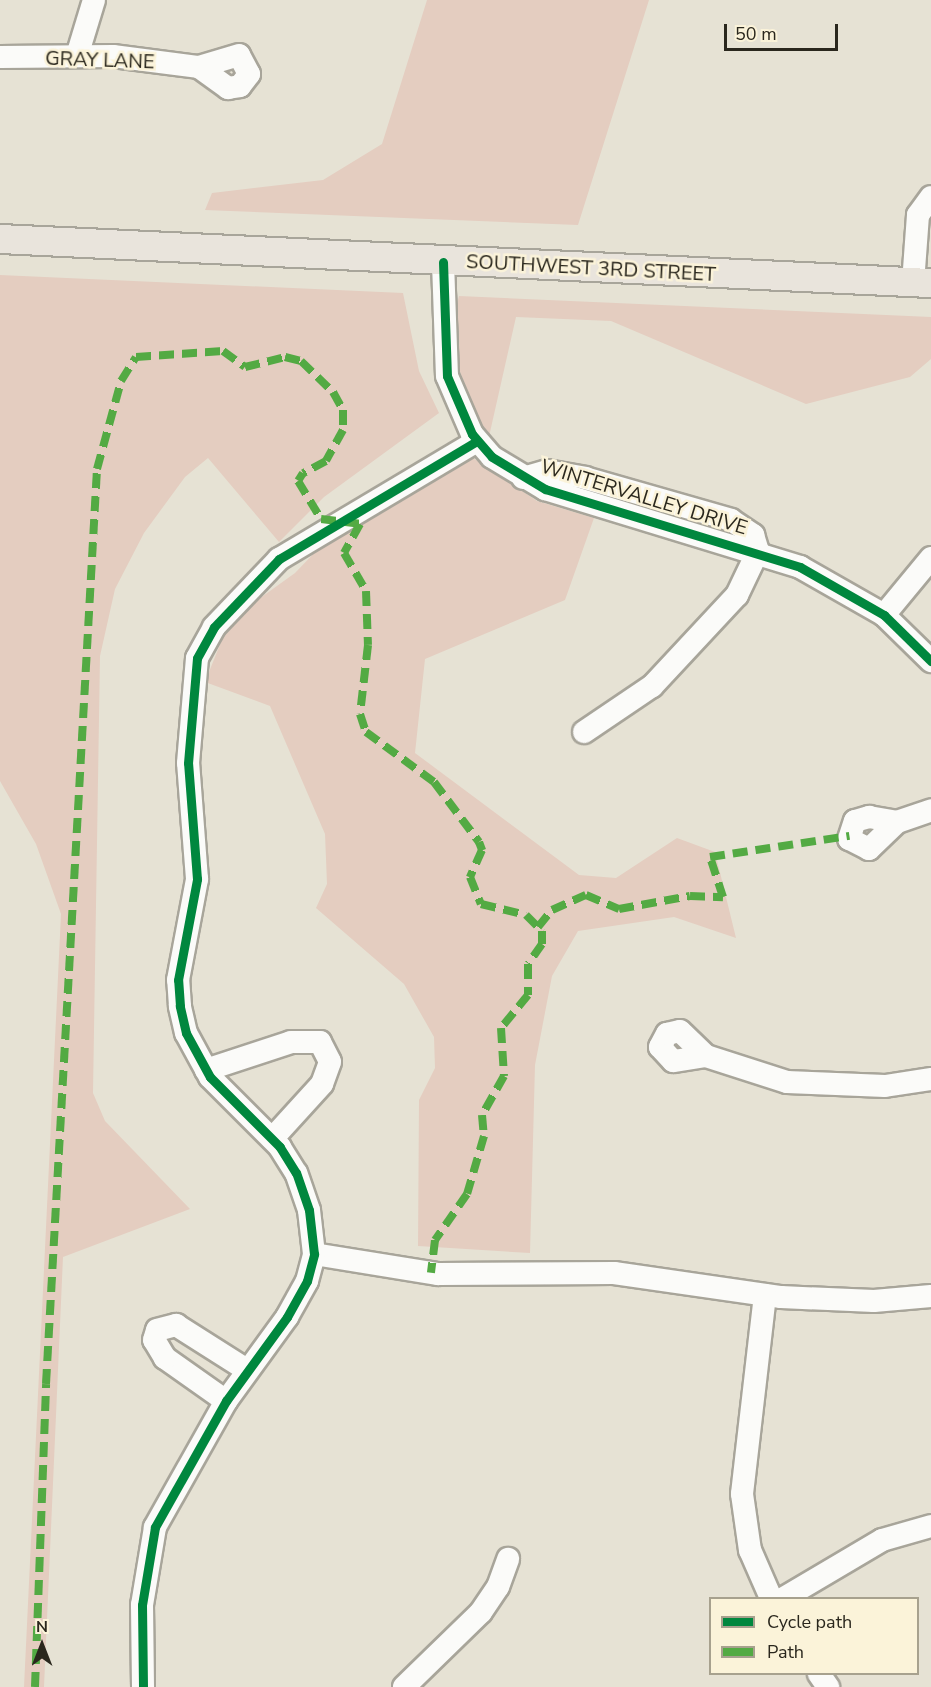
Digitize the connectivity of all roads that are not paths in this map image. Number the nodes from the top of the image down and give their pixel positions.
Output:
1 (94, 0) edge
2 (77, 56) junction
3 (0, 57) edge
4 (199, 67) dead end
5 (931, 197) edge
6 (0, 239) edge
7 (443, 262) junction
8 (922, 283) edge
9 (477, 441) junction
10 (758, 551) junction
11 (931, 558) edge
12 (884, 615) junction
13 (931, 661) edge
14 (584, 732) dead end
15 (931, 810) edge
16 (897, 822) dead end
17 (706, 1056) dead end
18 (206, 1070) junction
19 (931, 1079) edge
20 (272, 1139) junction
21 (314, 1254) junction
22 (765, 1295) junction
23 (931, 1296) edge
24 (248, 1370) junction
25 (225, 1401) junction
26 (931, 1526) edge
27 (508, 1559) dead end
28 (770, 1597) edge
29 (787, 1597) edge
30 (143, 1687) edge
31 (404, 1687) edge

1 - 2 street
2 - 3 street, GRAY LANE
2 - 4 street, GRAY LANE
5 - 8 street
6 - 7 main road, SOUTHWEST 3RD STREET
7 - 8 main road, SOUTHWEST 3RD STREET
7 - 9 street, WINTERVALLEY DRIVE
9 - 10 street, WINTERVALLEY DRIVE
9 - 18 street
10 - 12 street, WINTERVALLEY DRIVE
10 - 14 street
11 - 12 street
12 - 13 street, WINTERVALLEY DRIVE
15 - 16 street
17 - 19 street
18 - 20 street
18 - 20 street
20 - 21 street
21 - 22 street
21 - 24 street
22 - 23 street
22 - 28 street
24 - 25 street
24 - 25 street
25 - 30 street
26 - 29 street
27 - 31 street

